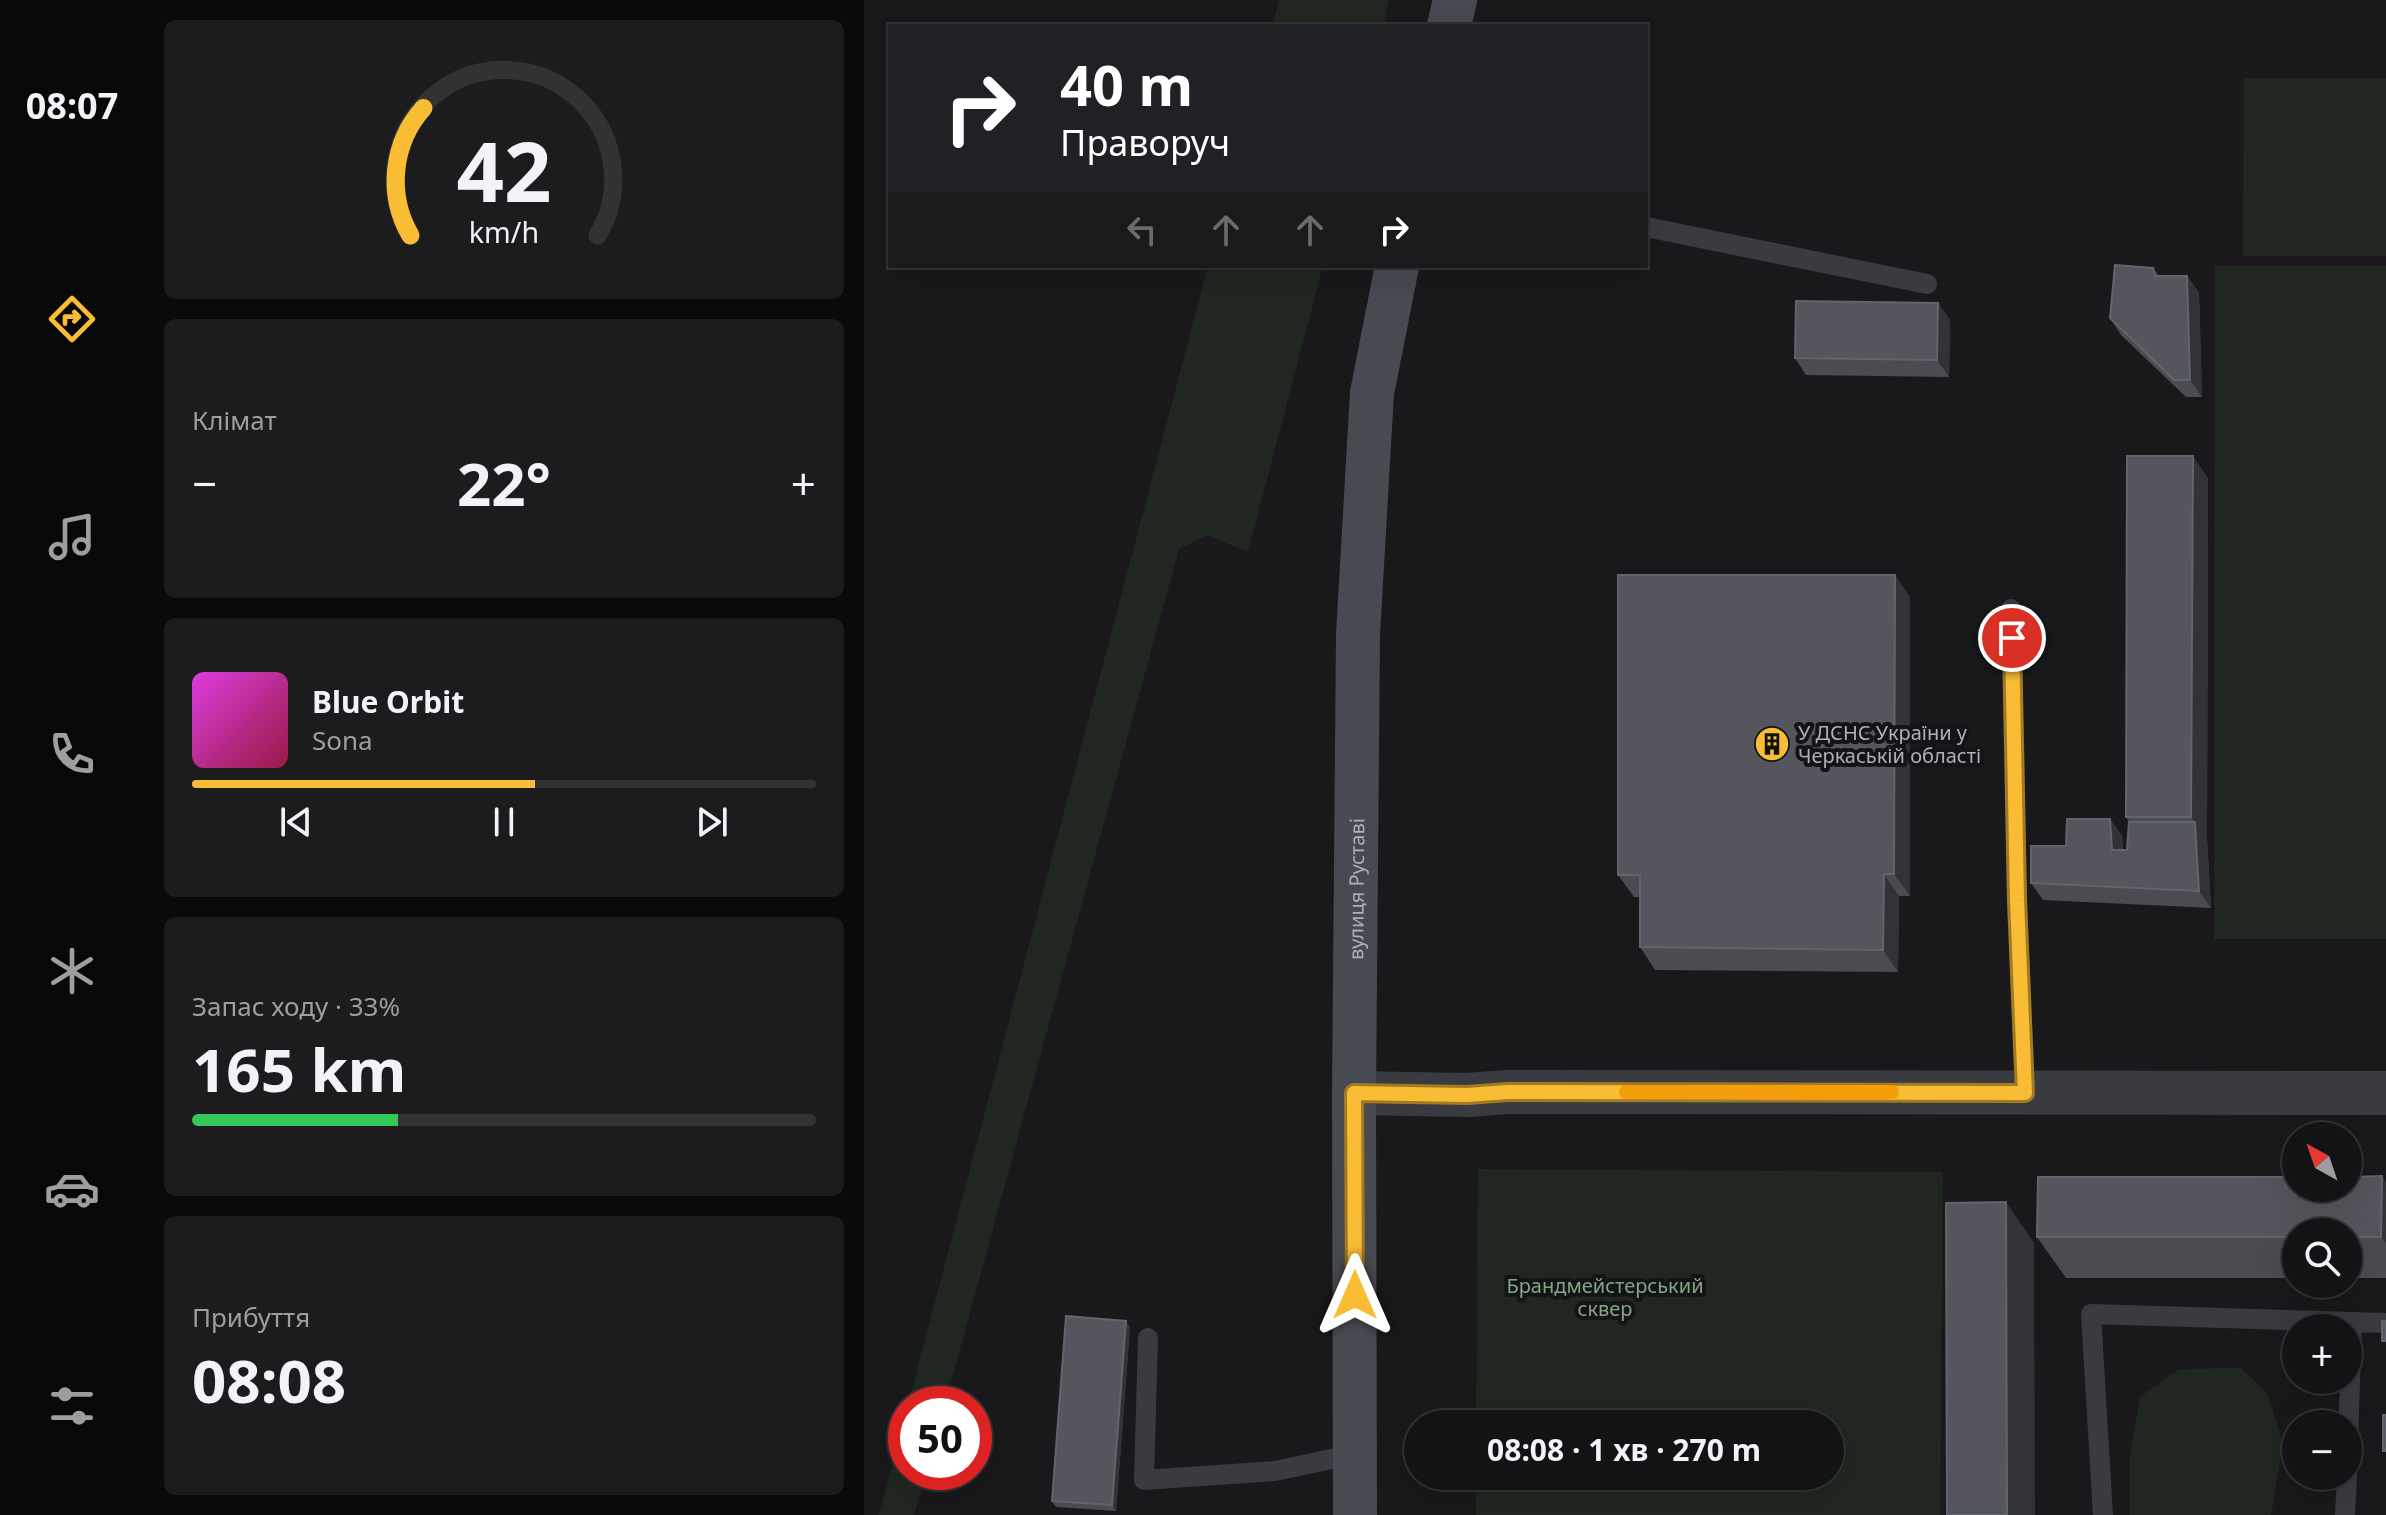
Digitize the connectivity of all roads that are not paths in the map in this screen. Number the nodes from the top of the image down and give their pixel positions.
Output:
1 (1455, 0) edge
2 (1449, 24) edge
3 (1648, 227) edge
4 (1397, 268) edge
5 (1927, 284) dead end
6 (2011, 609) dead end
7 (1354, 1093) junction
8 (2025, 1093) junction
9 (2386, 1093) edge
10 (2282, 1321) edge
11 (2386, 1323) edge
12 (2362, 1324) edge
13 (1148, 1338) dead end
14 (1355, 1454) junction
15 (2346, 1490) edge
16 (1355, 1515) edge
17 (2103, 1515) edge
18 (2345, 1515) edge

1 - 2 main road
3 - 5 lane
4 - 7 main road, вулиця Руставі
6 - 8 lane
7 - 8 street
7 - 14 main road, вулиця Руставі
8 - 9 street
10 - 17 lane
11 - 12 lane
13 - 14 lane
14 - 16 main road, вулиця Руставі
15 - 18 lane

